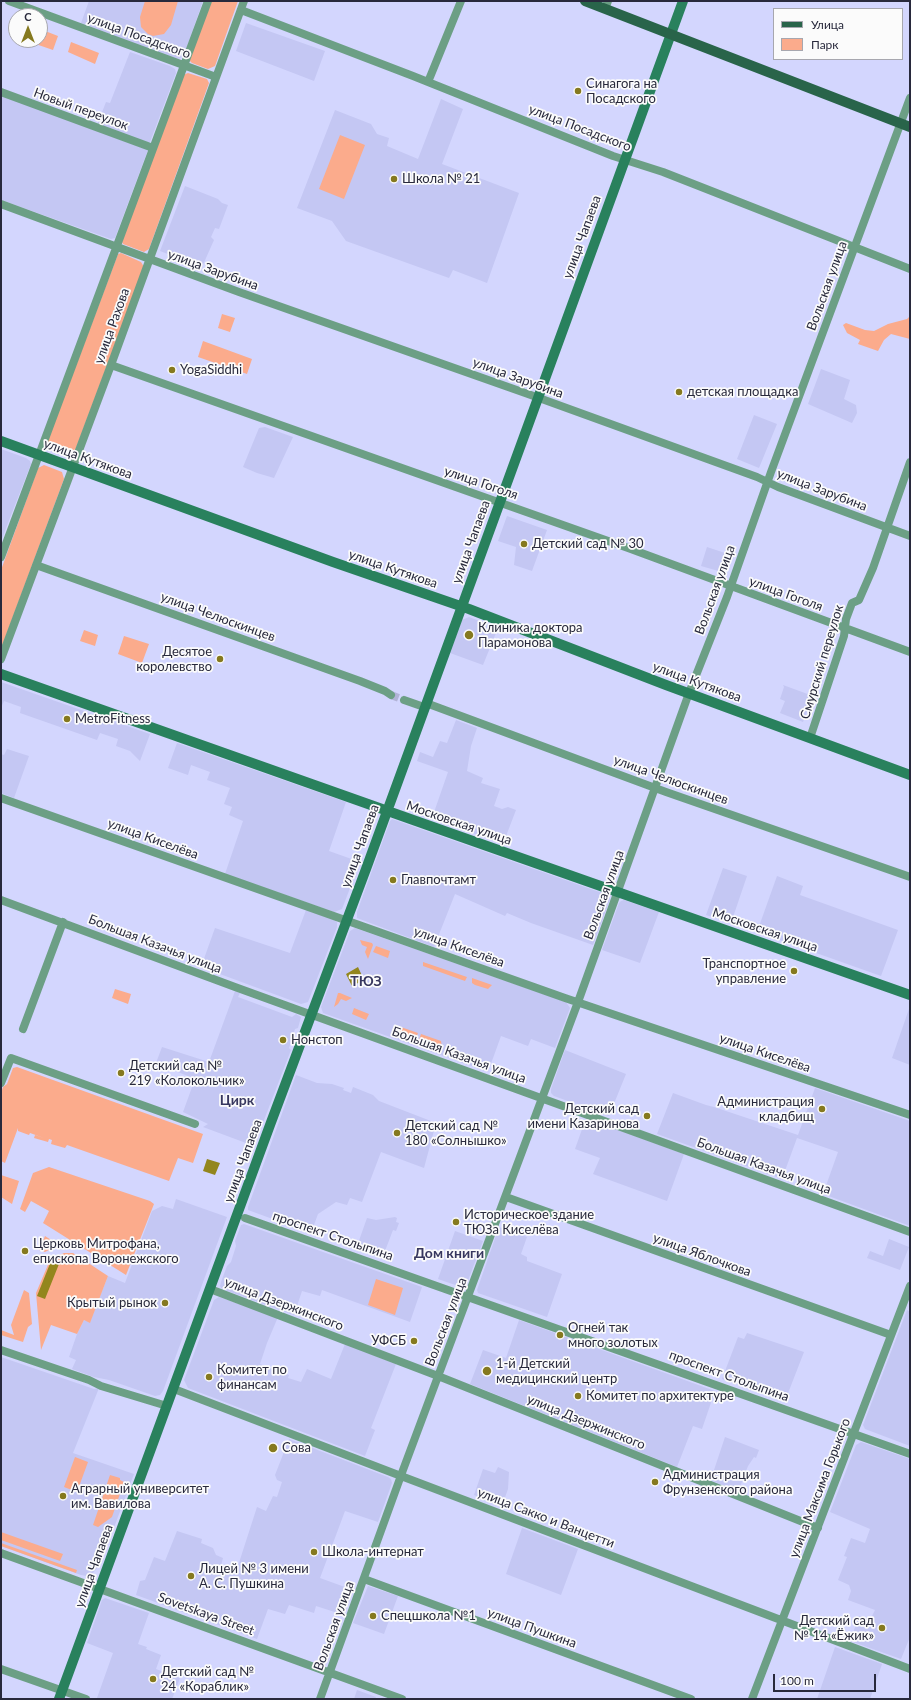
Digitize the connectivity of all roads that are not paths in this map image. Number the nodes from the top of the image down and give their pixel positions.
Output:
1 (9, 1) edge
2 (208, 1) edge
3 (244, 1) edge
4 (461, 1) edge
5 (585, 1) edge
6 (683, 1) edge
7 (606, 5) edge
8 (241, 10) junction
9 (671, 35) junction
10 (184, 66) junction
11 (216, 77) junction
12 (428, 82) junction
13 (1, 92) edge
14 (910, 98) edge
15 (905, 126) edge
16 (153, 148) junction
17 (625, 159) junction
18 (1, 204) edge
19 (117, 246) junction
20 (855, 247) junction
21 (150, 260) junction
22 (910, 269) edge
23 (111, 365) junction
24 (538, 397) junction
25 (1, 441) edge
26 (39, 454) junction
27 (910, 462) edge
28 (73, 468) junction
29 (768, 482) junction
30 (499, 503) junction
31 (888, 528) junction
32 (910, 536) edge
33 (1, 557) edge
34 (36, 565) junction
35 (730, 586) junction
36 (462, 606) junction
37 (846, 629) junction
38 (910, 652) edge
39 (1, 659) edge
40 (1, 674) edge
41 (689, 693) junction
42 (391, 695) tunnel mouth
43 (404, 700) tunnel mouth
44 (425, 705) junction
45 (810, 738) junction
46 (910, 774) edge
47 (655, 788) junction
48 (1, 798) edge
49 (387, 811) junction
50 (910, 877) edge
51 (618, 892) junction
52 (1, 900) edge
53 (347, 920) junction
54 (63, 922) junction
55 (910, 995) edge
56 (578, 1002) junction
57 (311, 1014) junction
58 (23, 1029) dead end
59 (1, 1083) edge
60 (542, 1097) junction
61 (910, 1115) edge
62 (195, 1124) dead end
63 (506, 1197) junction
64 (245, 1218) dead end
65 (910, 1232) edge
66 (910, 1286) edge
67 (210, 1289) junction
68 (468, 1296) junction
69 (891, 1336) junction
70 (1, 1350) edge
71 (1, 1355) edge
72 (438, 1376) junction
73 (101, 1386) junction
74 (174, 1389) junction
75 (167, 1406) junction
76 (854, 1434) junction
77 (910, 1454) edge
78 (401, 1476) junction
79 (818, 1528) junction
80 (1, 1553) edge
81 (364, 1579) junction
82 (100, 1588) junction
83 (782, 1621) junction
84 (1, 1669) edge
85 (910, 1669) edge
86 (330, 1672) junction
87 (61, 1695) edge
88 (86, 1699) edge
89 (320, 1699) edge
90 (402, 1699) edge
91 (691, 1699) edge
92 (752, 1699) edge

1 - 10 street, улица Посадского
2 - 10 street, улица Рахова
3 - 8 street, улица Рахова
4 - 12 street
5 - 7 main road
6 - 9 street, улица Чапаева
7 - 9 main road
8 - 11 street, улица Рахова
8 - 12 street, улица Посадского
9 - 15 main road
9 - 17 street, улица Чапаева
10 - 11 street, улица Посадского
10 - 16 street, улица Рахова
11 - 21 street, улица Рахова
12 - 17 street, улица Посадского
13 - 16 street, Новый переулок
14 - 15 street, Вольская улица
15 - 20 street, Вольская улица
16 - 19 street, улица Рахова
17 - 20 street, улица Посадского
17 - 24 street, улица Чапаева
18 - 19 street, улица Зарубина
19 - 21 street, улица Зарубина
19 - 26 street, улица Рахова
20 - 22 street, улица Посадского
20 - 29 street, Вольская улица
21 - 23 street, улица Рахова
21 - 24 street, улица Зарубина
23 - 28 street, улица Рахова
23 - 30 street, улица Гоголя
24 - 29 street, улица Зарубина
24 - 30 street, улица Чапаева
25 - 26 street, улица Кутякова
26 - 28 street, улица Кутякова
26 - 33 street, улица Рахова
27 - 31 street, Смурский переулок
28 - 34 street, улица Рахова
28 - 36 street, улица Кутякова
29 - 31 street, улица Зарубина
29 - 35 street, Вольская улица
30 - 35 street, улица Гоголя
30 - 36 street, улица Чапаева
31 - 32 street, улица Зарубина
31 - 37 street, Смурский переулок
34 - 39 street, улица Рахова
34 - 42 street, улица Челюскинцев
35 - 37 street, улица Гоголя
35 - 41 street, Вольская улица
36 - 41 street, улица Кутякова
36 - 44 street, улица Чапаева
37 - 38 street, улица Гоголя
37 - 45 street, Смурский переулок
40 - 49 street, Московская улица
41 - 45 street, улица Кутякова
41 - 47 street, Вольская улица
43 - 44 street, улица Челюскинцев
44 - 47 street, улица Челюскинцев
44 - 49 street, улица Чапаева
45 - 46 street, улица Кутякова
47 - 50 street, улица Челюскинцев
47 - 51 street, Вольская улица
48 - 53 street, улица Киселёва
49 - 51 street, Московская улица
49 - 53 street, улица Чапаева
51 - 55 street, Московская улица
51 - 56 street, Вольская улица
52 - 54 street, Большая Казачья улица
53 - 56 street, улица Киселёва
53 - 57 street, улица Чапаева
54 - 57 street, Большая Казачья улица
54 - 58 street
56 - 60 street, Вольская улица
56 - 61 street, улица Киселёва
57 - 60 street, Большая Казачья улица
57 - 67 street, улица Чапаева
59 - 62 street
60 - 63 street, Вольская улица
60 - 65 street, Большая Казачья улица
63 - 68 street, Вольская улица
63 - 69 street, улица Яблочкова
64 - 68 street, проспект Столыпина
66 - 69 street, улица Максима Горького
67 - 72 street, улица Дзержинского
67 - 74 street, улица Чапаева
68 - 72 street, Вольская улица
68 - 76 street, проспект Столыпина
69 - 76 street, улица Максима Горького
70 - 73 street
71 - 73 street
72 - 78 street, Вольская улица
72 - 79 street, улица Дзержинского
73 - 75 street
74 - 75 street, улица Чапаева
74 - 78 street, улица Сакко и Ванцетти
75 - 82 street, улица Чапаева
76 - 77 street, проспект Столыпина
76 - 79 street, улица Максима Горького
78 - 81 street, Вольская улица
78 - 83 street, улица Сакко и Ванцетти
79 - 83 street, улица Максима Горького
80 - 82 street, Sovetskaya Street
81 - 86 street, Вольская улица
81 - 91 street, улица Пушкина
82 - 86 street, Sovetskaya Street
82 - 87 street, улица Чапаева
83 - 85 street, улица Сакко и Ванцетти
83 - 92 street, улица Максима Горького
84 - 87 street
86 - 89 street, Вольская улица
86 - 90 street, Sovetskaya Street
87 - 88 street

